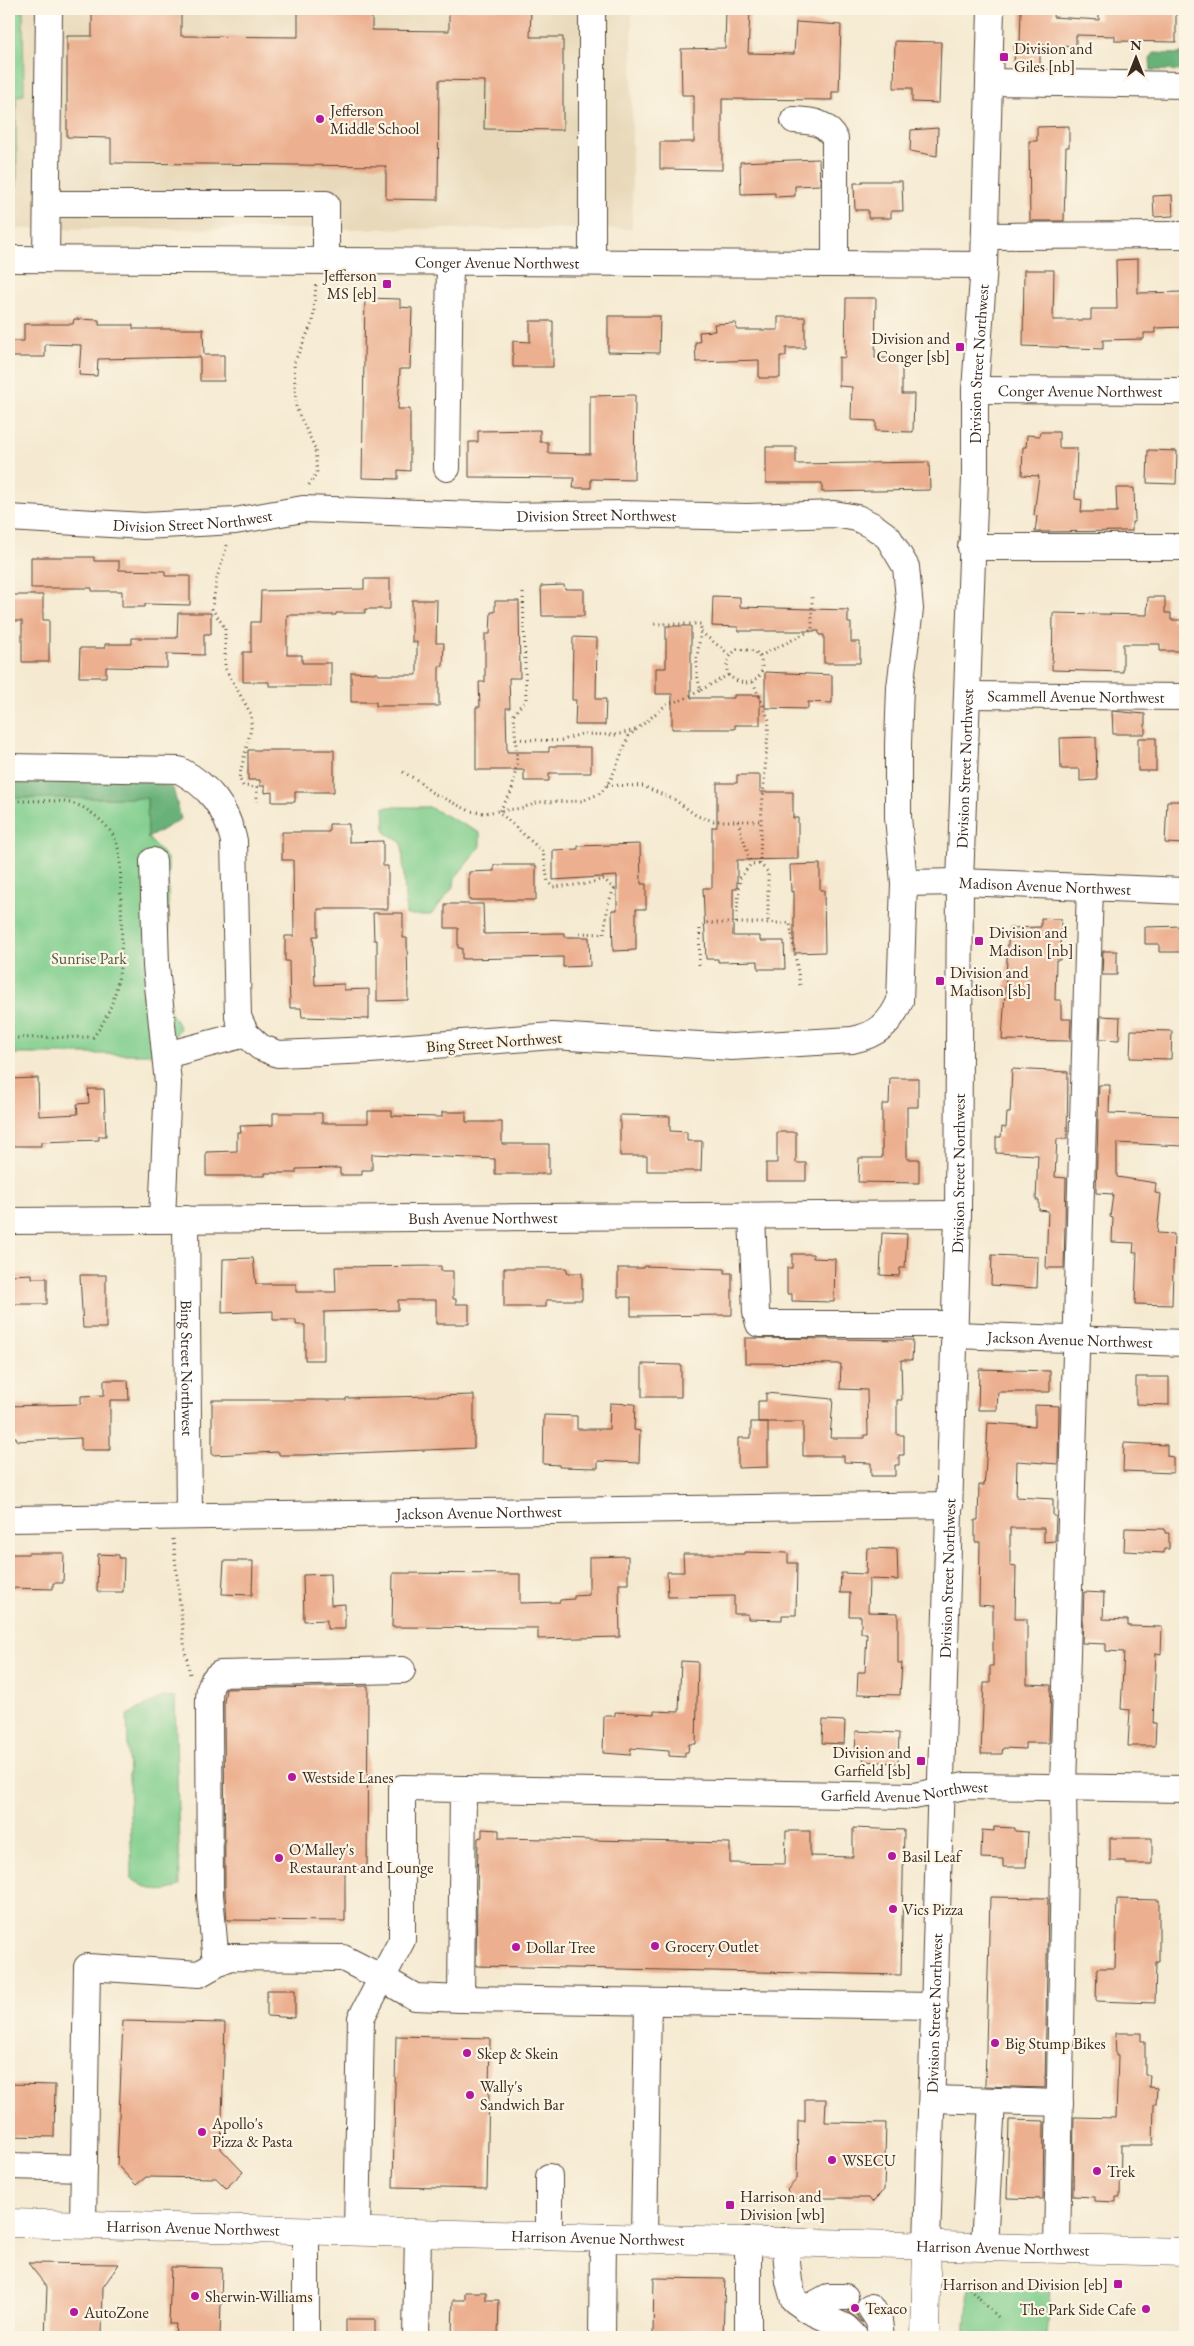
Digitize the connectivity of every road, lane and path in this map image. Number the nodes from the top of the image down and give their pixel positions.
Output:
1 (49, 9) edge
2 (592, 9) edge
3 (991, 9) edge
4 (989, 82) junction
5 (1185, 85) edge
6 (794, 120) dead end
7 (47, 204) junction
8 (1185, 235) edge
9 (985, 236) junction
10 (9, 259) edge
11 (46, 259) junction
12 (450, 262) junction
13 (592, 262) junction
14 (835, 264) junction
15 (984, 265) junction
16 (321, 272) junction
17 (975, 390) junction
18 (1185, 391) edge
19 (447, 468) dead end
20 (297, 510) junction
21 (9, 518) edge
22 (234, 521) junction
23 (971, 547) junction
24 (1185, 547) edge
25 (523, 593) dead end
26 (812, 594) dead end
27 (652, 624) dead end
28 (701, 632) junction
29 (730, 655) junction
30 (760, 656) junction
31 (728, 675) junction
32 (754, 682) junction
33 (701, 690) junction
34 (967, 695) junction
35 (1185, 697) edge
36 (638, 730) junction
37 (516, 739) junction
38 (9, 767) edge
39 (403, 772) dead end
40 (606, 785) junction
41 (9, 802) edge
42 (257, 802) dead end
43 (499, 812) junction
44 (738, 821) junction
45 (761, 821) junction
46 (153, 861) dead end
47 (751, 864) junction
48 (760, 864) junction
49 (960, 882) junction
50 (904, 883) junction
51 (1090, 887) junction
52 (1185, 891) edge
53 (736, 923) junction
54 (768, 923) junction
55 (576, 933) dead end
56 (699, 965) dead end
57 (800, 985) dead end
58 (246, 1034) junction
59 (9, 1038) edge
60 (166, 1055) junction
61 (958, 1214) junction
62 (752, 1216) junction
63 (174, 1219) junction
64 (9, 1221) edge
65 (954, 1330) junction
66 (1076, 1338) junction
67 (1185, 1343) edge
68 (950, 1504) junction
69 (180, 1516) junction
70 (9, 1519) edge
71 (402, 1670) dead end
72 (209, 1712) junction
73 (1063, 1787) junction
74 (463, 1789) junction
75 (1185, 1789) edge
76 (942, 1791) junction
77 (216, 1964) junction
78 (382, 1978) junction
79 (461, 1999) junction
80 (648, 2002) junction
81 (935, 2006) junction
82 (932, 2099) junction
83 (992, 2101) junction
84 (1060, 2103) junction
85 (9, 2166) edge
86 (84, 2168) junction
87 (549, 2177) dead end
88 (9, 2222) edge
89 (83, 2224) junction
90 (306, 2230) junction
91 (357, 2232) junction
92 (418, 2233) junction
93 (549, 2236) junction
94 (603, 2237) junction
95 (644, 2238) junction
96 (748, 2240) junction
97 (785, 2241) junction
98 (927, 2244) junction
99 (984, 2246) junction
100 (1056, 2249) junction
101 (1185, 2252) edge
102 (962, 2281) dead end
103 (845, 2297) dead end
104 (870, 2306) dead end
105 (806, 2309) junction
106 (998, 2317) dead end
107 (306, 2337) edge
108 (416, 2337) edge
109 (602, 2337) edge
110 (748, 2337) edge
111 (856, 2337) edge
112 (881, 2337) edge
113 (925, 2337) edge

1 - 7 street
2 - 13 street
3 - 4 street, Division Street Northwest
4 - 5 street
4 - 9 street, Division Street Northwest
6 - 14 street
7 - 11 street
7 - 16 street
8 - 9 street
9 - 15 street, Division Street Northwest
10 - 11 street, Conger Avenue Northwest
11 - 16 street, Conger Avenue Northwest
12 - 13 street, Conger Avenue Northwest
12 - 16 street, Conger Avenue Northwest
12 - 19 street
13 - 14 street, Conger Avenue Northwest
14 - 15 street, Conger Avenue Northwest
15 - 17 street, Division Street Northwest
16 - 20 path
17 - 18 street, Conger Avenue Northwest
17 - 23 street, Division Street Northwest
20 - 22 street, Division Street Northwest
20 - 50 street, Division Street Northwest
21 - 22 street, Division Street Northwest
22 - 42 path
23 - 24 street
23 - 34 street, Division Street Northwest
25 - 37 path
26 - 30 path
27 - 28 path
28 - 29 path
28 - 33 path
29 - 30 path
29 - 31 path
30 - 32 path
31 - 32 path
31 - 33 path
32 - 45 path
33 - 36 path
34 - 35 street, Scammell Avenue Northwest
34 - 49 street, Division Street Northwest
36 - 37 path
36 - 40 path
37 - 43 path
38 - 58 street
39 - 43 path
40 - 43 path
40 - 44 path
41 - 59 path
43 - 55 path
44 - 45 path
44 - 47 path
45 - 48 path
46 - 60 street, Bing Street Northwest
47 - 48 path
47 - 53 path
48 - 54 path
49 - 50 street, Madison Avenue Northwest
49 - 51 street, Madison Avenue Northwest
49 - 61 street, Division Street Northwest
50 - 58 street, Bing Street Northwest
51 - 52 street, Madison Avenue Northwest
51 - 66 street
53 - 54 path
53 - 56 path
54 - 57 path
58 - 60 street
60 - 63 street, Bing Street Northwest
61 - 62 street, Bush Avenue Northwest
61 - 65 street, Division Street Northwest
62 - 63 street, Bush Avenue Northwest
62 - 65 street, Jackson Avenue Northwest
63 - 64 street, Bush Avenue Northwest
63 - 69 street, Bing Street Northwest
65 - 66 street, Jackson Avenue Northwest
65 - 68 street, Division Street Northwest
66 - 67 street, Jackson Avenue Northwest
66 - 73 street
68 - 69 street, Jackson Avenue Northwest
68 - 76 street, Division Street Northwest
69 - 70 street, Jackson Avenue Northwest
69 - 72 path
71 - 72 street
72 - 77 street
73 - 75 street, Garfield Avenue Northwest
73 - 76 street, Garfield Avenue Northwest
73 - 84 street
74 - 76 street, Garfield Avenue Northwest
74 - 78 street, Garfield Avenue Northwest
74 - 79 street
76 - 81 street, Division Street Northwest
77 - 78 street
77 - 86 street
78 - 79 street
78 - 91 street
79 - 80 street
80 - 81 street
80 - 95 street
81 - 82 street, Division Street Northwest
82 - 83 street
82 - 98 street, Division Street Northwest
83 - 84 street
83 - 99 street
84 - 100 street
85 - 86 street
86 - 89 street
87 - 93 street
88 - 89 main road, Harrison Avenue Northwest
89 - 90 main road, Harrison Avenue Northwest
90 - 91 main road, Harrison Avenue Northwest
90 - 107 street
91 - 92 main road, Harrison Avenue Northwest
92 - 93 main road, Harrison Avenue Northwest
92 - 108 street
93 - 94 main road, Harrison Avenue Northwest
94 - 95 main road, Harrison Avenue Northwest
94 - 109 street
95 - 96 main road, Harrison Avenue Northwest
96 - 97 main road, Harrison Avenue Northwest
96 - 110 street
97 - 98 main road, Harrison Avenue Northwest
97 - 105 street
98 - 99 main road, Harrison Avenue Northwest
98 - 113 main road, Division Street Northwest
99 - 100 main road, Harrison Avenue Northwest
100 - 101 main road, Harrison Avenue Northwest
102 - 106 path
103 - 105 street
104 - 112 street
105 - 111 street

